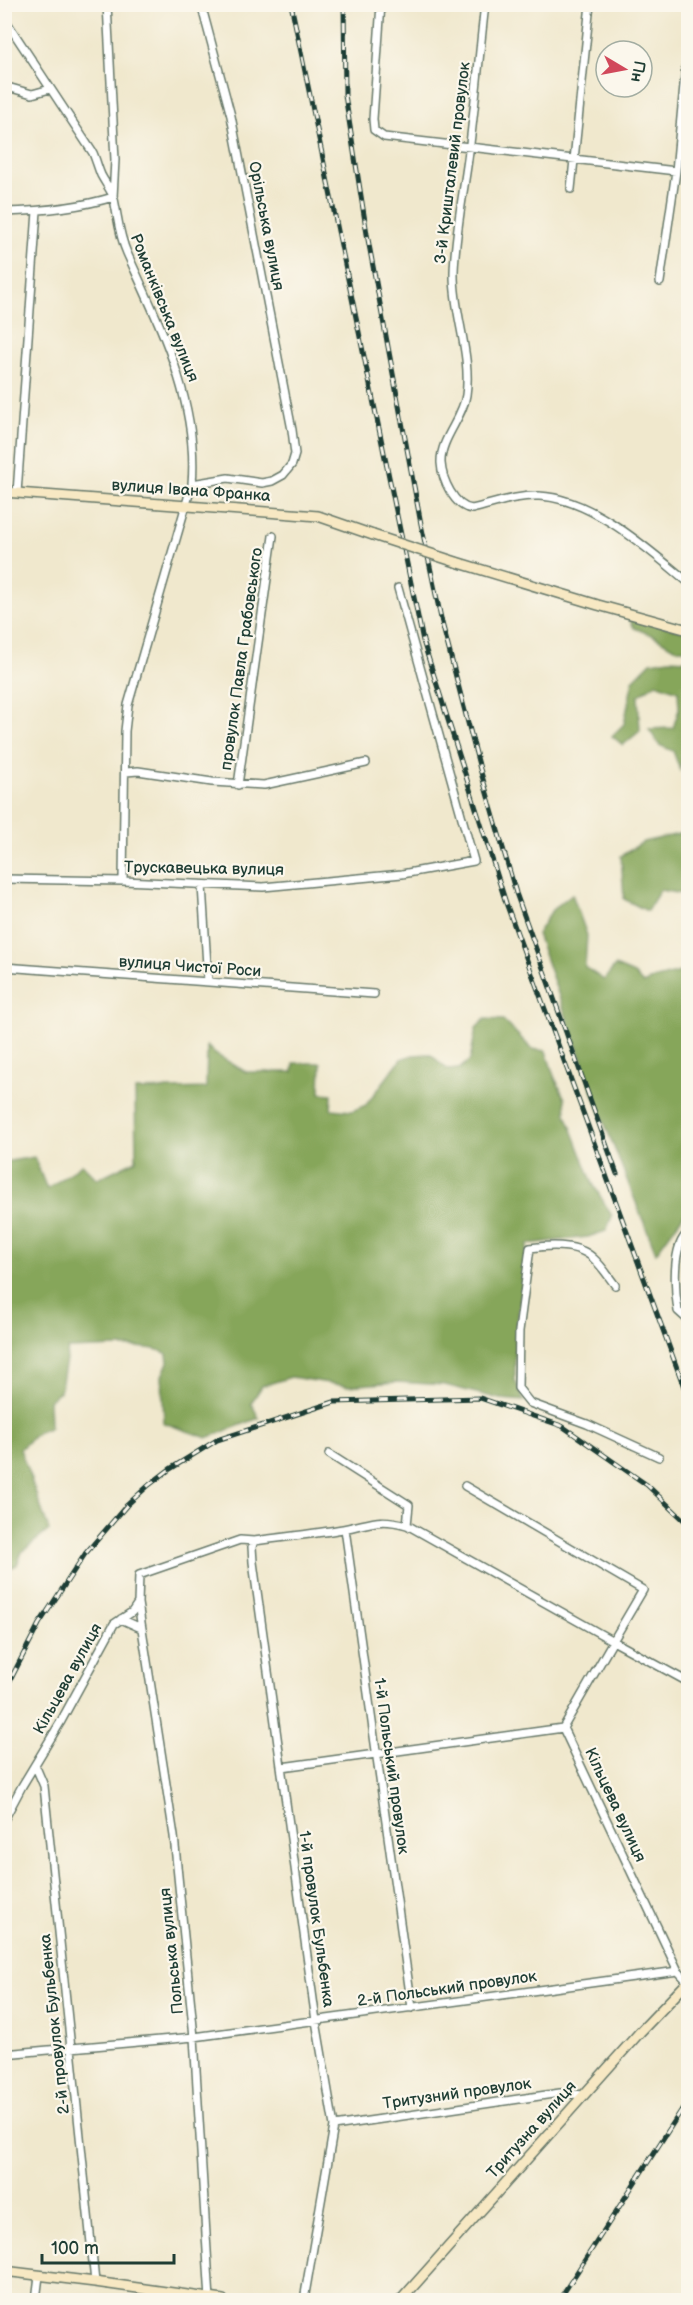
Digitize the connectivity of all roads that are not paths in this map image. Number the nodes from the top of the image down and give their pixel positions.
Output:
1 (107, 4) edge
2 (201, 4) edge
3 (381, 4) edge
4 (485, 4) edge
5 (590, 4) edge
6 (4, 18) edge
7 (688, 42) edge
8 (4, 86) edge
9 (50, 88) junction
10 (470, 147) junction
11 (574, 159) junction
12 (676, 171) junction
13 (571, 189) dead end
14 (113, 197) junction
15 (37, 211) junction
16 (4, 212) edge
17 (660, 282) dead end
18 (192, 484) junction
19 (4, 492) edge
20 (16, 493) junction
21 (185, 506) junction
22 (273, 536) dead end
23 (688, 582) edge
24 (398, 588) dead end
25 (688, 630) edge
26 (366, 763) dead end
27 (126, 772) junction
28 (238, 785) junction
29 (4, 879) edge
30 (123, 881) junction
31 (202, 885) junction
32 (4, 967) edge
33 (208, 982) junction
34 (374, 994) dead end
35 (688, 1233) edge
36 (615, 1285) dead end
37 (688, 1320) edge
38 (329, 1454) dead end
39 (658, 1457) dead end
40 (465, 1486) dead end
41 (407, 1525) junction
42 (345, 1529) junction
43 (254, 1541) junction
44 (138, 1603) junction
45 (121, 1619) junction
46 (141, 1628) junction
47 (613, 1641) junction
48 (688, 1682) edge
49 (563, 1728) junction
50 (375, 1754) junction
51 (35, 1765) junction
52 (282, 1767) junction
53 (4, 1820) edge
54 (678, 1971) junction
55 (688, 1982) edge
56 (412, 2008) junction
57 (316, 2021) junction
58 (194, 2037) junction
59 (72, 2048) junction
60 (4, 2054) edge
61 (584, 2095) junction
62 (334, 2126) junction
63 (4, 2271) edge
64 (39, 2276) junction
65 (95, 2282) junction
66 (153, 2290) junction
67 (210, 2300) edge
68 (36, 2301) edge
69 (150, 2301) edge
70 (223, 2301) edge
71 (304, 2301) edge
72 (401, 2301) edge

1 - 14 street
2 - 18 street, Орільська вулиця
3 - 10 street
4 - 10 street, 3-й Кришталевий провулок
5 - 11 street
6 - 9 street, Романківська вулиця
7 - 12 street
8 - 9 street
9 - 14 street, Романківська вулиця
10 - 11 street
10 - 23 street, 3-й Кришталевий провулок
11 - 12 street
11 - 13 street
12 - 17 street
14 - 15 street
14 - 18 street, Романківська вулиця
15 - 16 street
15 - 20 street
18 - 21 street, Романківська вулиця
19 - 20 main road, вулиця Івана Франка
20 - 21 main road, вулиця Івана Франка
21 - 25 main road, вулиця Івана Франка, bridge
21 - 27 street, Романківська вулиця
22 - 28 street, провулок Павла Грабовського
24 - 31 street, Трускавецька вулиця
26 - 28 street
27 - 28 street
27 - 30 street, Романківська вулиця
29 - 30 street, Трускавецька вулиця
30 - 31 street, Трускавецька вулиця
31 - 33 street
32 - 33 street, вулиця Чистої Роси
33 - 34 street, вулиця Чистої Роси
35 - 37 street
36 - 39 street
38 - 41 street
40 - 47 street
41 - 42 street
41 - 47 street
42 - 43 street
42 - 50 street, 1-й Польський провулок
43 - 44 street
43 - 52 street, 1-й провулок Бульбенка
44 - 45 street, Кільцева вулиця
44 - 46 street, Польська вулиця
45 - 46 street
45 - 51 street, Кільцева вулиця
46 - 58 street, Польська вулиця
47 - 48 street
47 - 49 street
49 - 50 street
49 - 54 street, Кільцева вулиця
50 - 52 street
50 - 56 street, 1-й Польський провулок
51 - 53 street, Кільцева вулиця
51 - 59 street, 2-й провулок Бульбенка
52 - 57 street, 1-й провулок Бульбенка
54 - 55 street, Кільцева вулиця
54 - 56 street, 2-й Польський провулок
55 - 61 main road, Тритузна вулиця
56 - 57 street, 2-й Польський провулок
57 - 58 street, 2-й Польський провулок
57 - 62 street, 1-й провулок Бульбенка
58 - 59 street, 2-й Польський провулок
58 - 67 street, Польська вулиця
59 - 60 street, 2-й Польський провулок
59 - 65 street, 2-й провулок Бульбенка
61 - 62 street, Тритузний провулок
61 - 72 main road, Тритузна вулиця
62 - 71 street, 1-й провулок Бульбенка
63 - 64 main road
64 - 65 main road
64 - 68 street
65 - 66 main road
66 - 67 main road
66 - 69 street
67 - 70 main road

